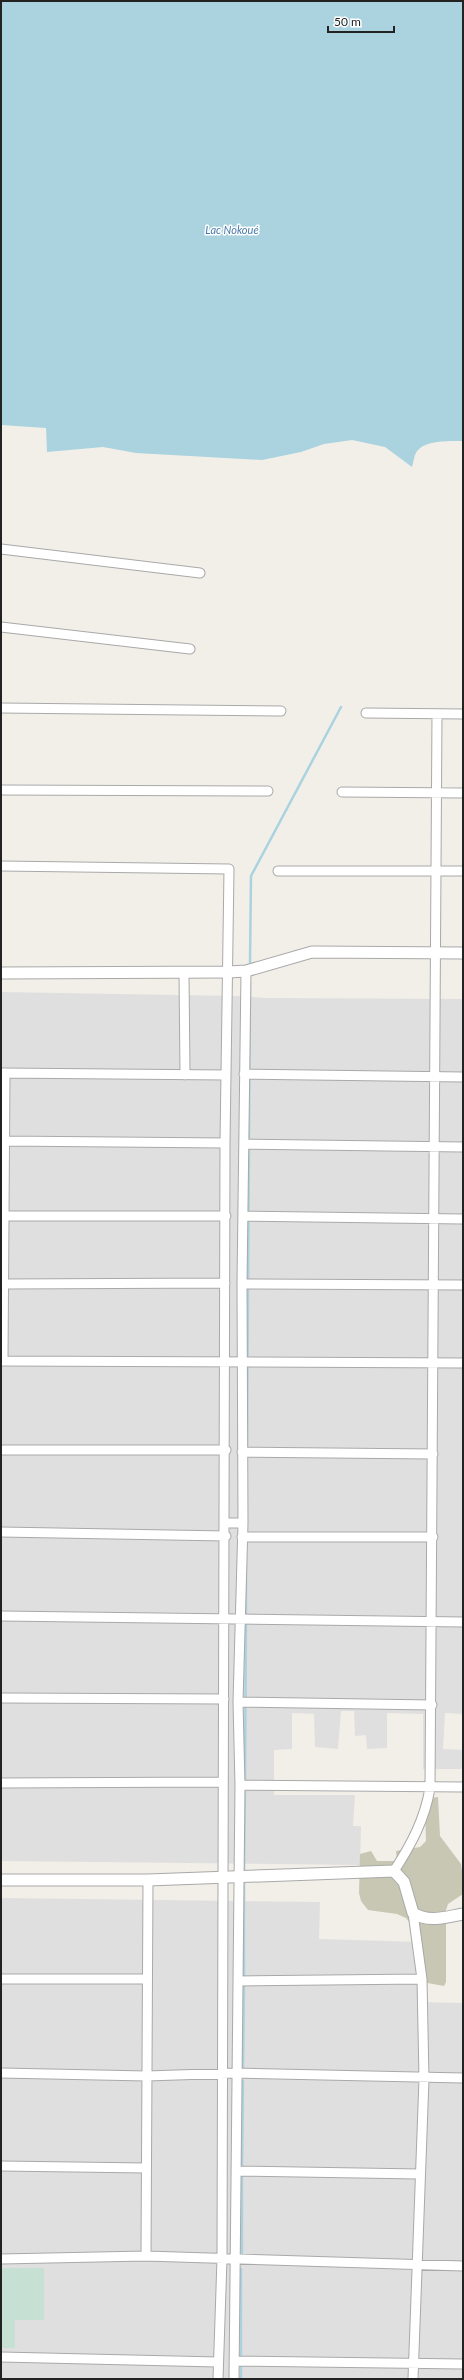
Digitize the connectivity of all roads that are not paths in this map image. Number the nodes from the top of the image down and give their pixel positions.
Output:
1 (1, 549) edge
2 (200, 573) dead end
3 (1, 627) edge
4 (190, 649) dead end
5 (1, 708) edge
6 (281, 711) dead end
7 (366, 713) dead end
8 (437, 714) junction
9 (463, 714) edge
10 (1, 790) edge
11 (268, 791) dead end
12 (342, 792) dead end
13 (437, 793) junction
14 (463, 793) edge
15 (1, 866) edge
16 (278, 871) dead end
17 (436, 871) junction
18 (463, 871) edge
19 (436, 953) junction
20 (463, 953) edge
21 (246, 971) junction
22 (229, 972) junction
23 (1, 973) edge
24 (184, 974) junction
25 (3, 1073) edge
26 (244, 1074) junction
27 (185, 1075) junction
28 (226, 1075) junction
29 (435, 1077) junction
30 (463, 1077) edge
31 (5, 1141) junction
32 (225, 1143) junction
33 (244, 1144) junction
34 (435, 1147) junction
35 (463, 1147) edge
36 (4, 1216) junction
37 (226, 1216) junction
38 (244, 1216) junction
39 (435, 1218) junction
40 (463, 1219) edge
41 (225, 1283) junction
42 (4, 1284) junction
43 (242, 1284) junction
44 (434, 1285) junction
45 (463, 1285) edge
46 (226, 1360) junction
47 (2, 1361) edge
48 (243, 1361) junction
49 (434, 1363) junction
50 (463, 1363) edge
51 (1, 1450) edge
52 (226, 1450) junction
53 (242, 1452) junction
54 (433, 1454) junction
55 (224, 1523) junction
56 (243, 1523) junction
57 (1, 1532) edge
58 (226, 1536) junction
59 (242, 1536) junction
60 (433, 1537) junction
61 (1, 1616) edge
62 (225, 1618) junction
63 (242, 1619) junction
64 (432, 1622) junction
65 (463, 1622) edge
66 (1, 1698) edge
67 (224, 1699) junction
68 (238, 1702) junction
69 (432, 1705) junction
70 (1, 1782) edge
71 (223, 1782) junction
72 (240, 1785) junction
73 (463, 1787) edge
74 (430, 1788) junction
75 (394, 1871) junction
76 (238, 1876) junction
77 (223, 1878) junction
78 (1, 1880) edge
79 (148, 1880) junction
80 (413, 1913) junction
81 (463, 1914) edge
82 (1, 1979) edge
83 (147, 1979) junction
84 (422, 1979) junction
85 (238, 1981) junction
86 (1, 2073) edge
87 (222, 2073) junction
88 (236, 2073) junction
89 (147, 2076) junction
90 (463, 2078) edge
91 (424, 2079) junction
92 (1, 2166) edge
93 (146, 2168) junction
94 (236, 2171) junction
95 (419, 2174) junction
96 (146, 2256) junction
97 (235, 2258) junction
98 (1, 2259) edge
99 (222, 2259) junction
100 (417, 2265) junction
101 (463, 2266) edge
102 (1, 2357) edge
103 (234, 2360) junction
104 (218, 2362) junction
105 (413, 2364) junction
106 (463, 2364) edge
107 (218, 2379) edge
108 (234, 2379) edge
109 (413, 2379) edge

1 - 2 street
3 - 4 street
5 - 6 street
7 - 8 street
8 - 9 street
8 - 13 street
10 - 11 street
12 - 13 street
13 - 14 street
13 - 17 street
15 - 22 street
16 - 17 street
17 - 18 street
17 - 19 street
19 - 20 street
19 - 21 street
19 - 29 street
21 - 22 street
21 - 26 street
22 - 24 street
22 - 28 street
23 - 24 street
24 - 27 street
25 - 27 street
25 - 31 street
26 - 29 street
26 - 33 street
27 - 28 street
28 - 32 street
29 - 30 street
29 - 34 street
31 - 32 street
31 - 36 street
32 - 37 street
33 - 34 street
33 - 38 street
34 - 35 street
34 - 39 street
36 - 37 street
36 - 42 street
37 - 41 street
38 - 39 street
38 - 43 street
39 - 40 street
39 - 44 street
41 - 42 street
41 - 46 street
42 - 47 street
43 - 44 street
43 - 48 street
44 - 45 street
44 - 49 street
46 - 47 street
46 - 48 street
46 - 52 street
48 - 49 street
48 - 53 street
49 - 50 street
49 - 54 street
51 - 52 street
52 - 55 street
53 - 54 street
53 - 56 street
54 - 60 street
55 - 56 street
55 - 58 street
56 - 59 street
57 - 58 street
58 - 62 street
59 - 60 street
59 - 63 street
60 - 64 street
61 - 62 street
62 - 63 street
62 - 67 street
63 - 64 street
63 - 68 street
64 - 65 street
64 - 69 street
66 - 67 street
67 - 71 street
68 - 69 street
68 - 72 street
69 - 74 street
70 - 71 street
71 - 77 street
72 - 74 street
72 - 76 street
73 - 74 street
74 - 75 street
75 - 76 street
75 - 80 street
76 - 77 street
76 - 85 street
77 - 79 street
77 - 87 street
78 - 79 street
79 - 83 street
80 - 81 street
80 - 84 street
82 - 83 street
83 - 89 street
84 - 85 street
84 - 91 street
85 - 88 street
86 - 89 street
87 - 88 street
87 - 89 street
87 - 99 street
88 - 91 street
88 - 94 street
89 - 93 street
90 - 91 street
91 - 95 street
92 - 93 street
93 - 96 street
94 - 95 street
94 - 97 street
95 - 100 street
96 - 98 street
96 - 99 street
97 - 99 street
97 - 100 street
97 - 103 street
99 - 104 street
100 - 101 street
100 - 105 street
102 - 104 street
103 - 105 street
103 - 108 street
104 - 107 street
105 - 106 street
105 - 109 street

